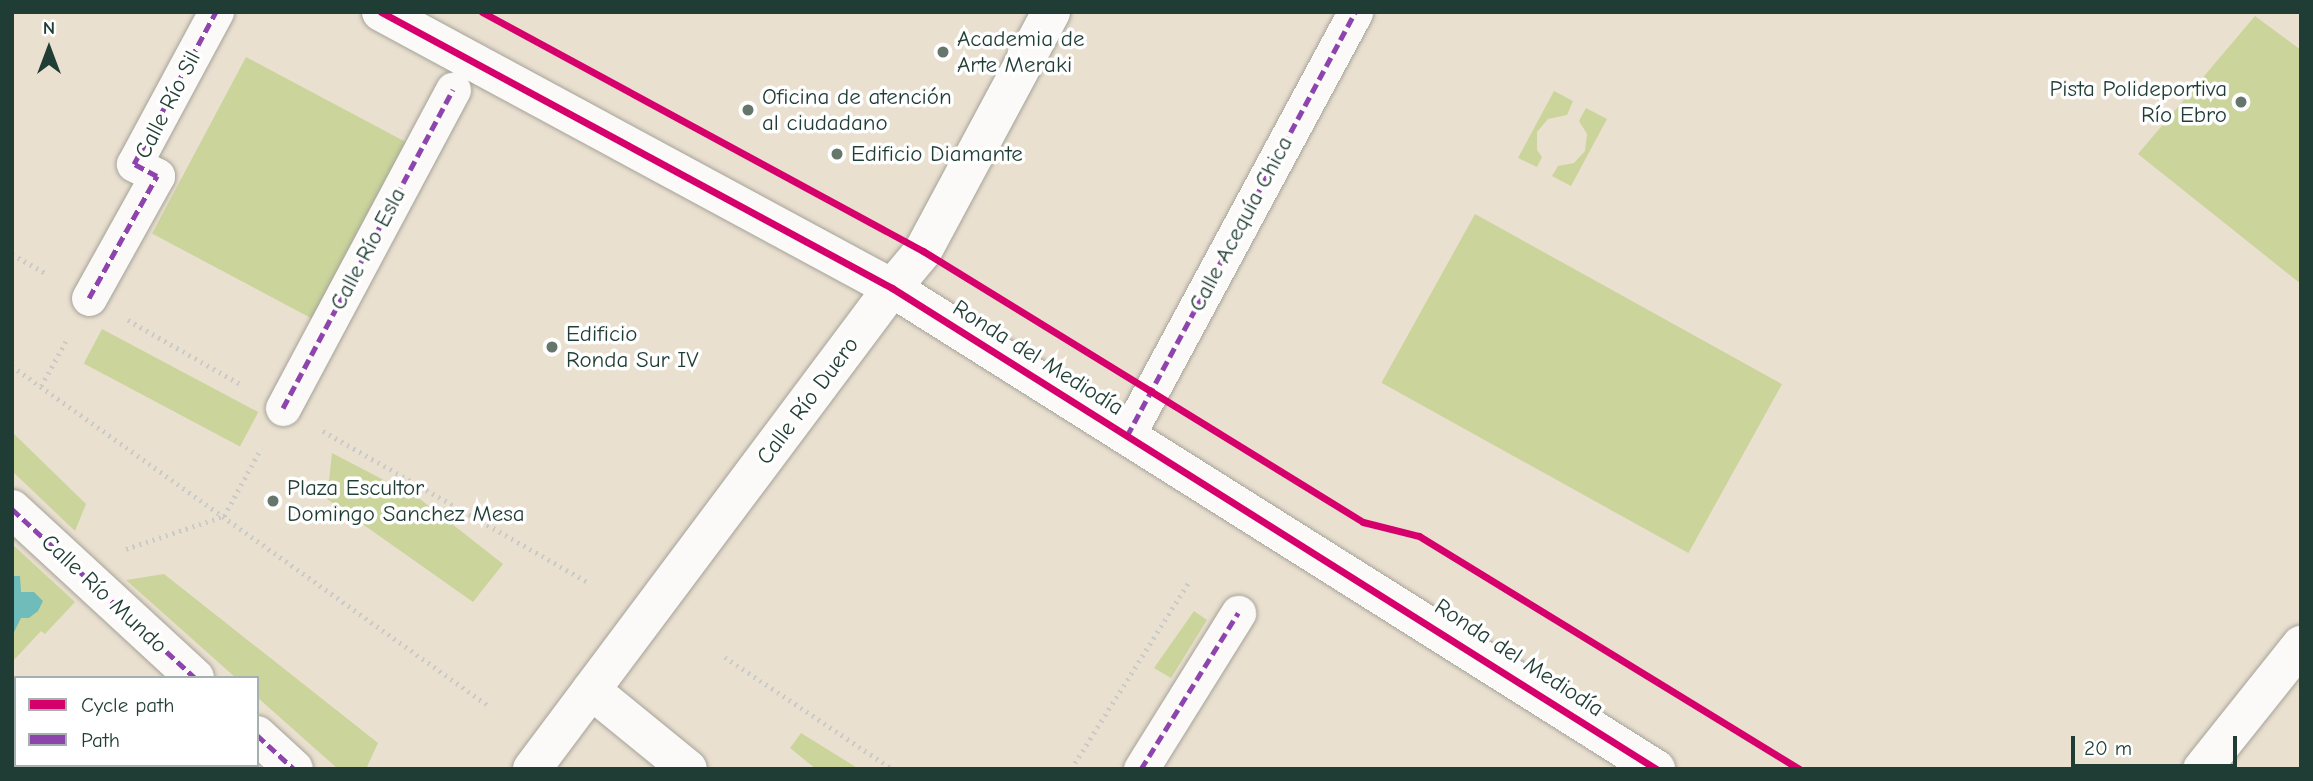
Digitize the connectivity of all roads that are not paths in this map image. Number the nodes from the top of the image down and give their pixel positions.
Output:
1 (216, 12) edge
2 (381, 12) edge
3 (1051, 12) edge
4 (1355, 12) edge
5 (453, 89) dead end
6 (892, 288) junction
7 (89, 298) road end
8 (283, 408) road end
9 (1127, 436) junction
10 (12, 509) edge
11 (1238, 613) dead end
12 (2301, 645) edge
13 (193, 676) edge
14 (591, 690) junction
15 (259, 737) edge
16 (294, 769) edge
17 (532, 769) edge
18 (688, 769) edge
19 (1140, 769) edge
20 (1656, 769) edge
21 (2202, 769) edge

1 - 7 street, Calle Río Sil
2 - 6 street, Ronda del Mediodía
3 - 6 street, Calle Río Duero
4 - 9 street, Calle Acequía Chica
5 - 8 street, Calle Río Esla
6 - 9 street, Ronda del Mediodía
6 - 14 street, Calle Río Duero
9 - 20 street, Ronda del Mediodía
10 - 13 street, Calle Río Mundo
11 - 19 street
12 - 21 street
14 - 17 street, Calle Río Duero
14 - 18 street
15 - 16 street

